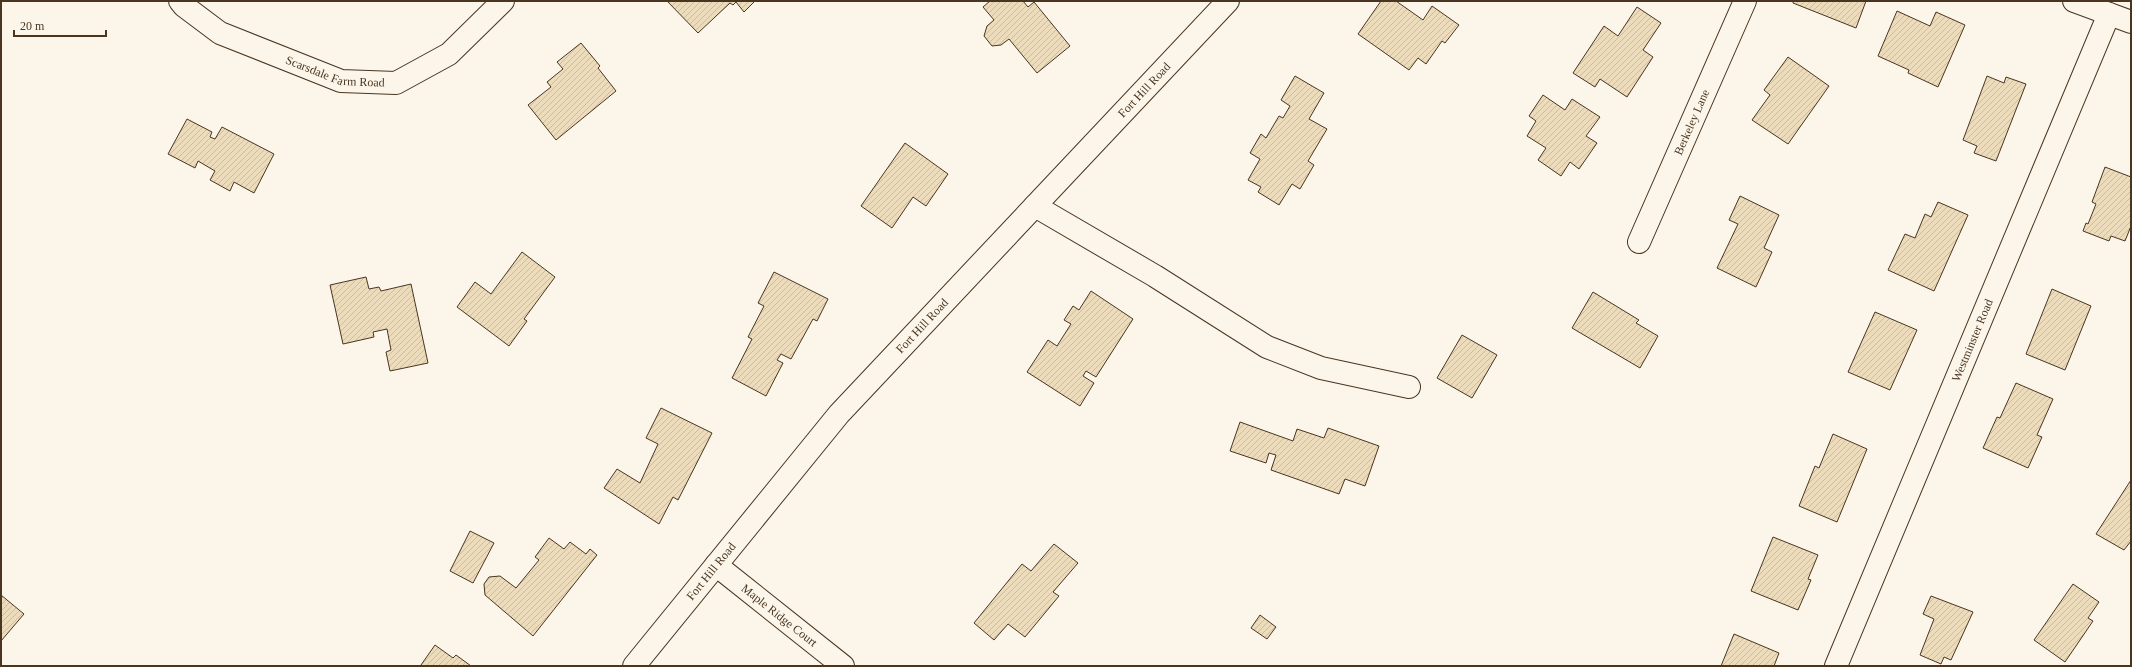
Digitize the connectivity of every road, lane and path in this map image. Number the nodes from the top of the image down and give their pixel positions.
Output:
1 (180, 1) edge
2 (503, 1) edge
3 (1228, 1) edge
4 (1745, 1) edge
5 (2074, 1) edge
6 (2109, 14) junction
7 (2131, 22) edge
8 (1035, 206) junction
9 (1639, 242) dead end
10 (1409, 387) dead end
11 (716, 565) junction
12 (634, 666) edge
13 (843, 666) edge
14 (1836, 666) edge

1 - 2 street, Scarsdale Farm Road
3 - 8 street, Fort Hill Road
4 - 9 street, Berkeley Lane
5 - 6 street
6 - 7 street
6 - 14 street, Westminster Road
8 - 10 street
8 - 11 street, Fort Hill Road
11 - 12 street, Fort Hill Road
11 - 13 street, Maple Ridge Court

